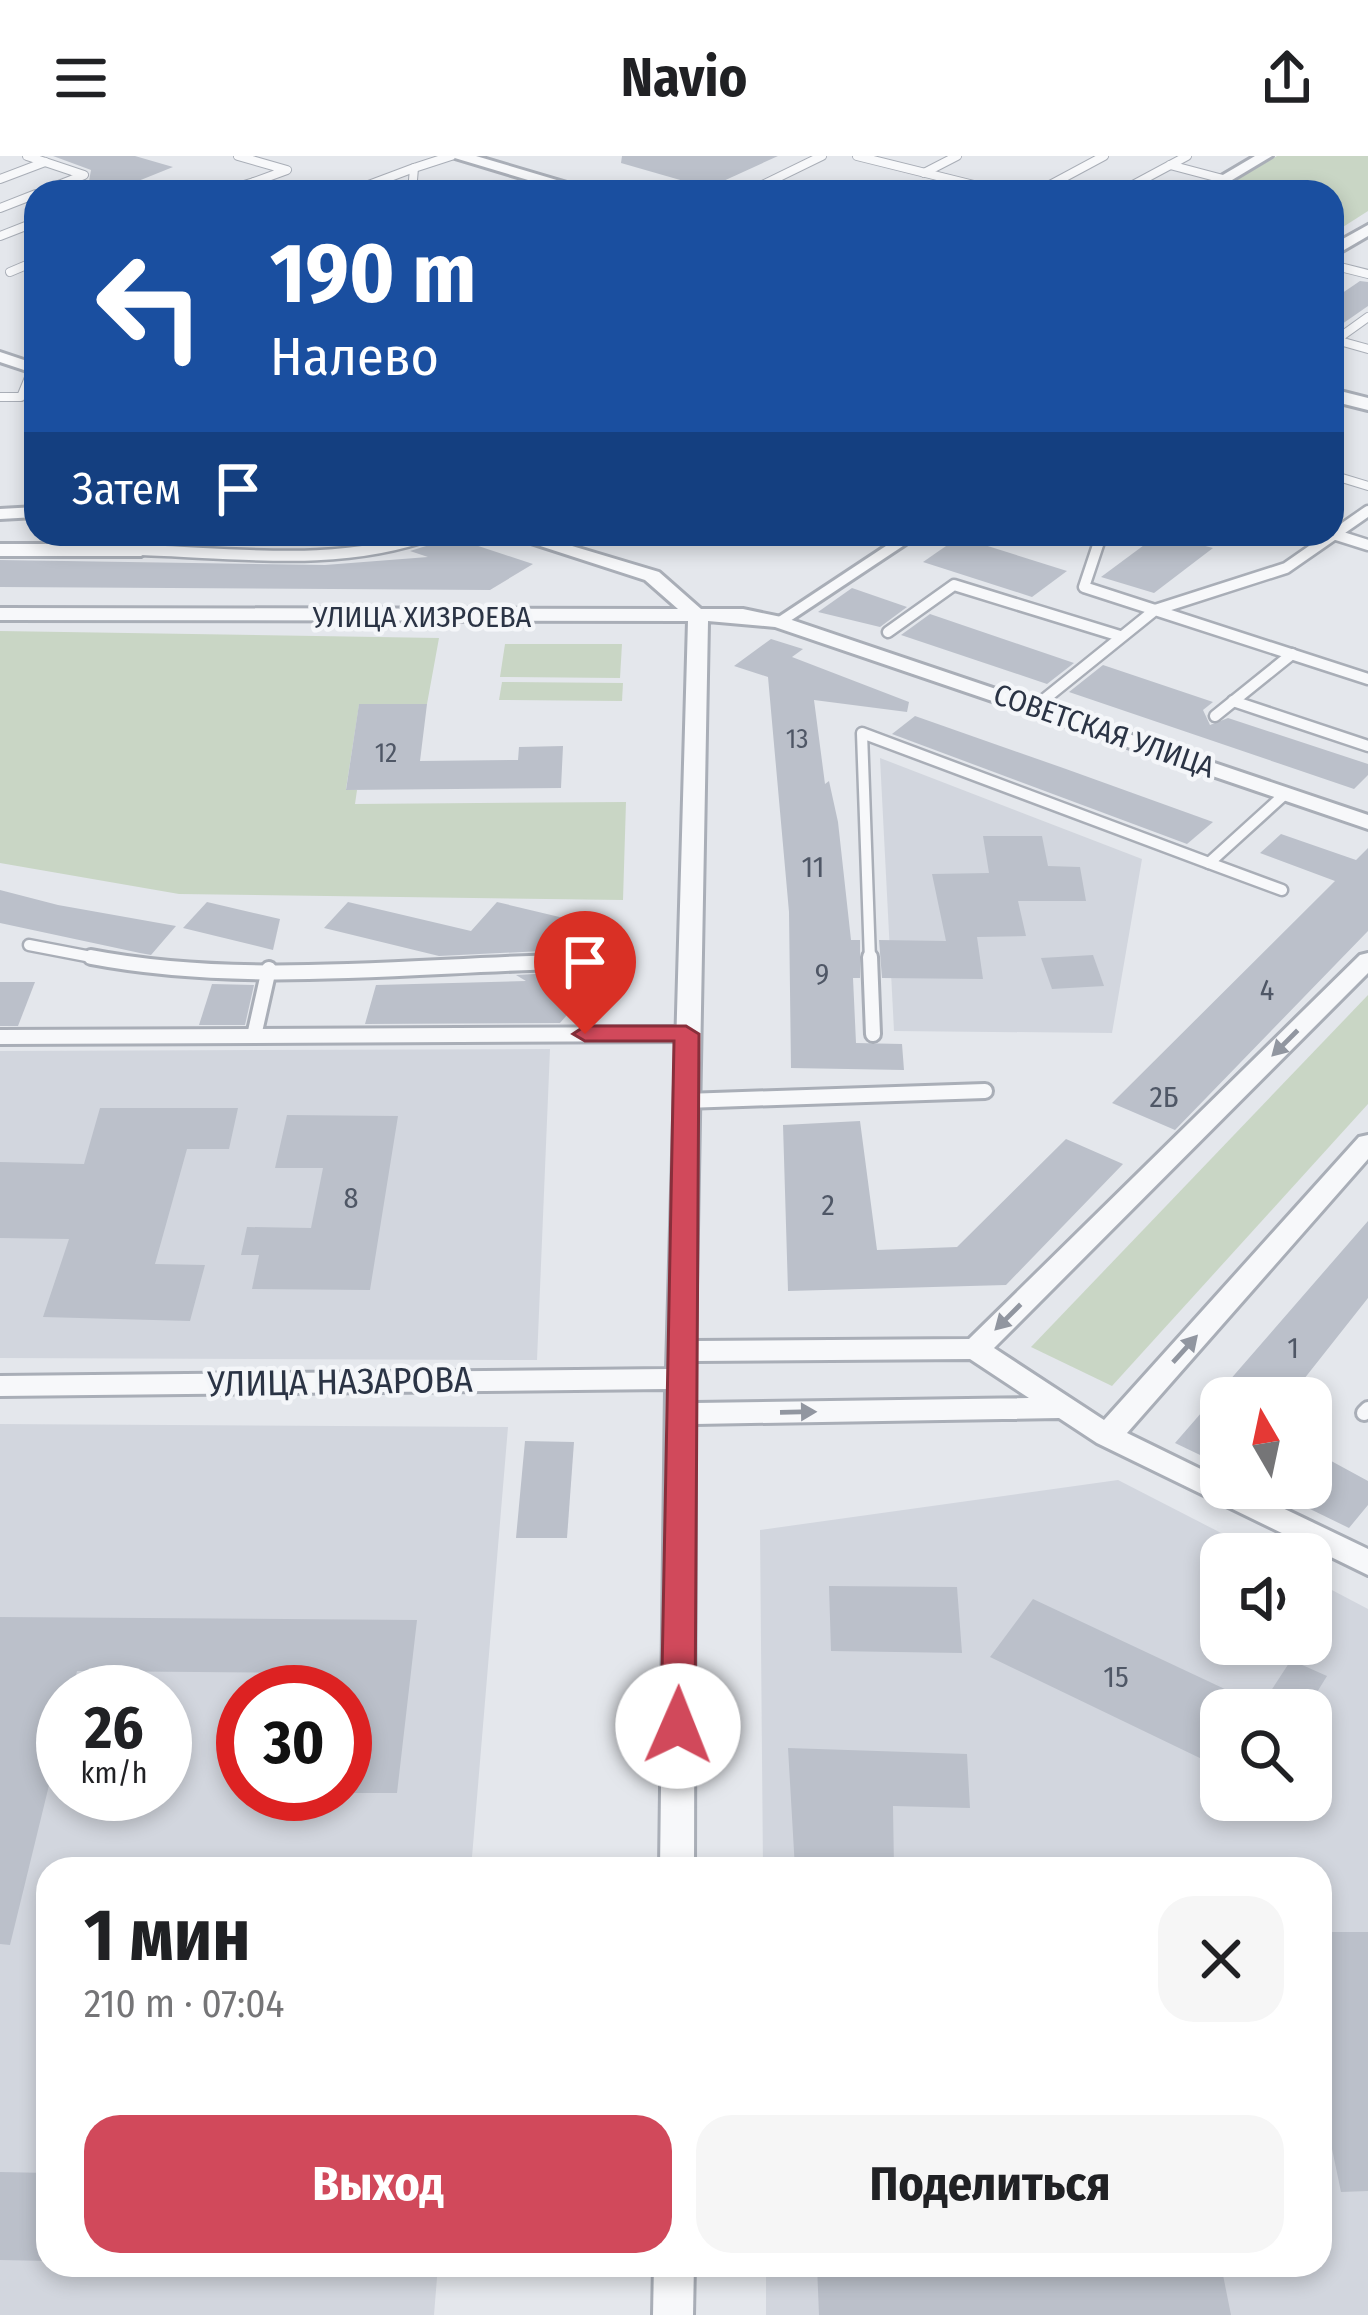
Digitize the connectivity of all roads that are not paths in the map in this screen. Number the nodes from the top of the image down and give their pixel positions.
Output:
1 (27, 156) edge
2 (238, 156) edge
3 (454, 156) edge
4 (822, 156) edge
5 (857, 156) edge
6 (957, 156) edge
7 (1104, 156) edge
8 (1184, 156) edge
9 (1265, 156) edge
10 (45, 162) junction
11 (1170, 165) junction
12 (414, 168) junction
13 (924, 172) junction
14 (0, 179) edge
15 (1223, 179) joint
16 (72, 180) edge
17 (260, 180) edge
18 (382, 180) edge
19 (413, 180) edge
20 (543, 180) edge
21 (775, 180) edge
22 (955, 180) edge
23 (1059, 180) edge
24 (1142, 180) edge
25 (24, 266) edge
26 (10, 272) dead end
27 (409, 546) edge
28 (552, 546) edge
29 (896, 546) edge
30 (1097, 546) edge
31 (1318, 546) edge
32 (0, 550) edge
33 (141, 550) joint
34 (1155, 610) junction
35 (0, 614) edge
36 (698, 617) junction
37 (779, 622) junction
38 (888, 632) dead end
39 (1120, 636) junction
40 (839, 642) joint
41 (1292, 654) junction
42 (1368, 679) edge
43 (1233, 701) junction
44 (1036, 706) junction
45 (1215, 716) dead end
46 (1368, 746) edge
47 (1286, 794) junction
48 (1368, 822) edge
49 (1209, 862) junction
50 (1282, 890) dead end
51 (29, 945) dead end
52 (1368, 960) edge
53 (559, 962) dead end
54 (269, 969) junction
55 (686, 1034) junction
56 (873, 1034) dead end
57 (254, 1036) junction
58 (0, 1037) edge
59 (985, 1091) dead end
60 (685, 1101) junction
61 (1366, 1149) edge
62 (976, 1349) junction
63 (681, 1365) junction
64 (0, 1387) edge
65 (1064, 1408) junction
66 (681, 1414) junction
67 (1107, 1436) junction
68 (1368, 1563) edge
69 (677, 1857) edge
70 (674, 2277) edge
71 (673, 2315) edge

1 - 10 lane
2 - 17 lane
3 - 12 lane
3 - 20 street
4 - 21 lane
5 - 13 lane
6 - 13 lane
7 - 23 lane
8 - 11 lane
9 - 15 street
10 - 14 lane
10 - 16 lane
11 - 15 lane
11 - 24 lane
12 - 18 lane
12 - 19 lane
13 - 22 lane
25 - 26 lane
27 - 33 lane
28 - 36 street
29 - 37 street
30 - 34 lane
31 - 34 lane
32 - 33 street
34 - 39 lane
34 - 41 lane
35 - 36 street, УЛИЦА ХИЗРОЕВА
36 - 37 street, УЛИЦА ХИЗРОЕВА
36 - 55 street
37 - 40 street, УЛИЦА ХИЗРОЕВА
38 - 39 lane
39 - 44 lane
40 - 44 street, СОВЕТСКАЯ УЛИЦА
41 - 42 lane
41 - 43 lane
43 - 45 lane
43 - 46 lane
44 - 47 street, СОВЕТСКАЯ УЛИЦА
47 - 48 street, СОВЕТСКАЯ УЛИЦА
47 - 49 lane
49 - 50 lane
49 - 56 lane
51 - 54 lane
52 -> 62 street
53 - 54 lane
54 - 57 lane
55 - 57 lane
55 - 60 street
57 - 58 lane
59 - 60 lane
60 - 63 street
67 -> 61 street
62 - 63 street, УЛИЦА НАЗАРОВА
62 - 65 street
63 - 64 street, УЛИЦА НАЗАРОВА
63 - 66 street
66 -> 65 street
65 - 67 street
66 - 69 street
67 - 68 street
70 - 71 street

